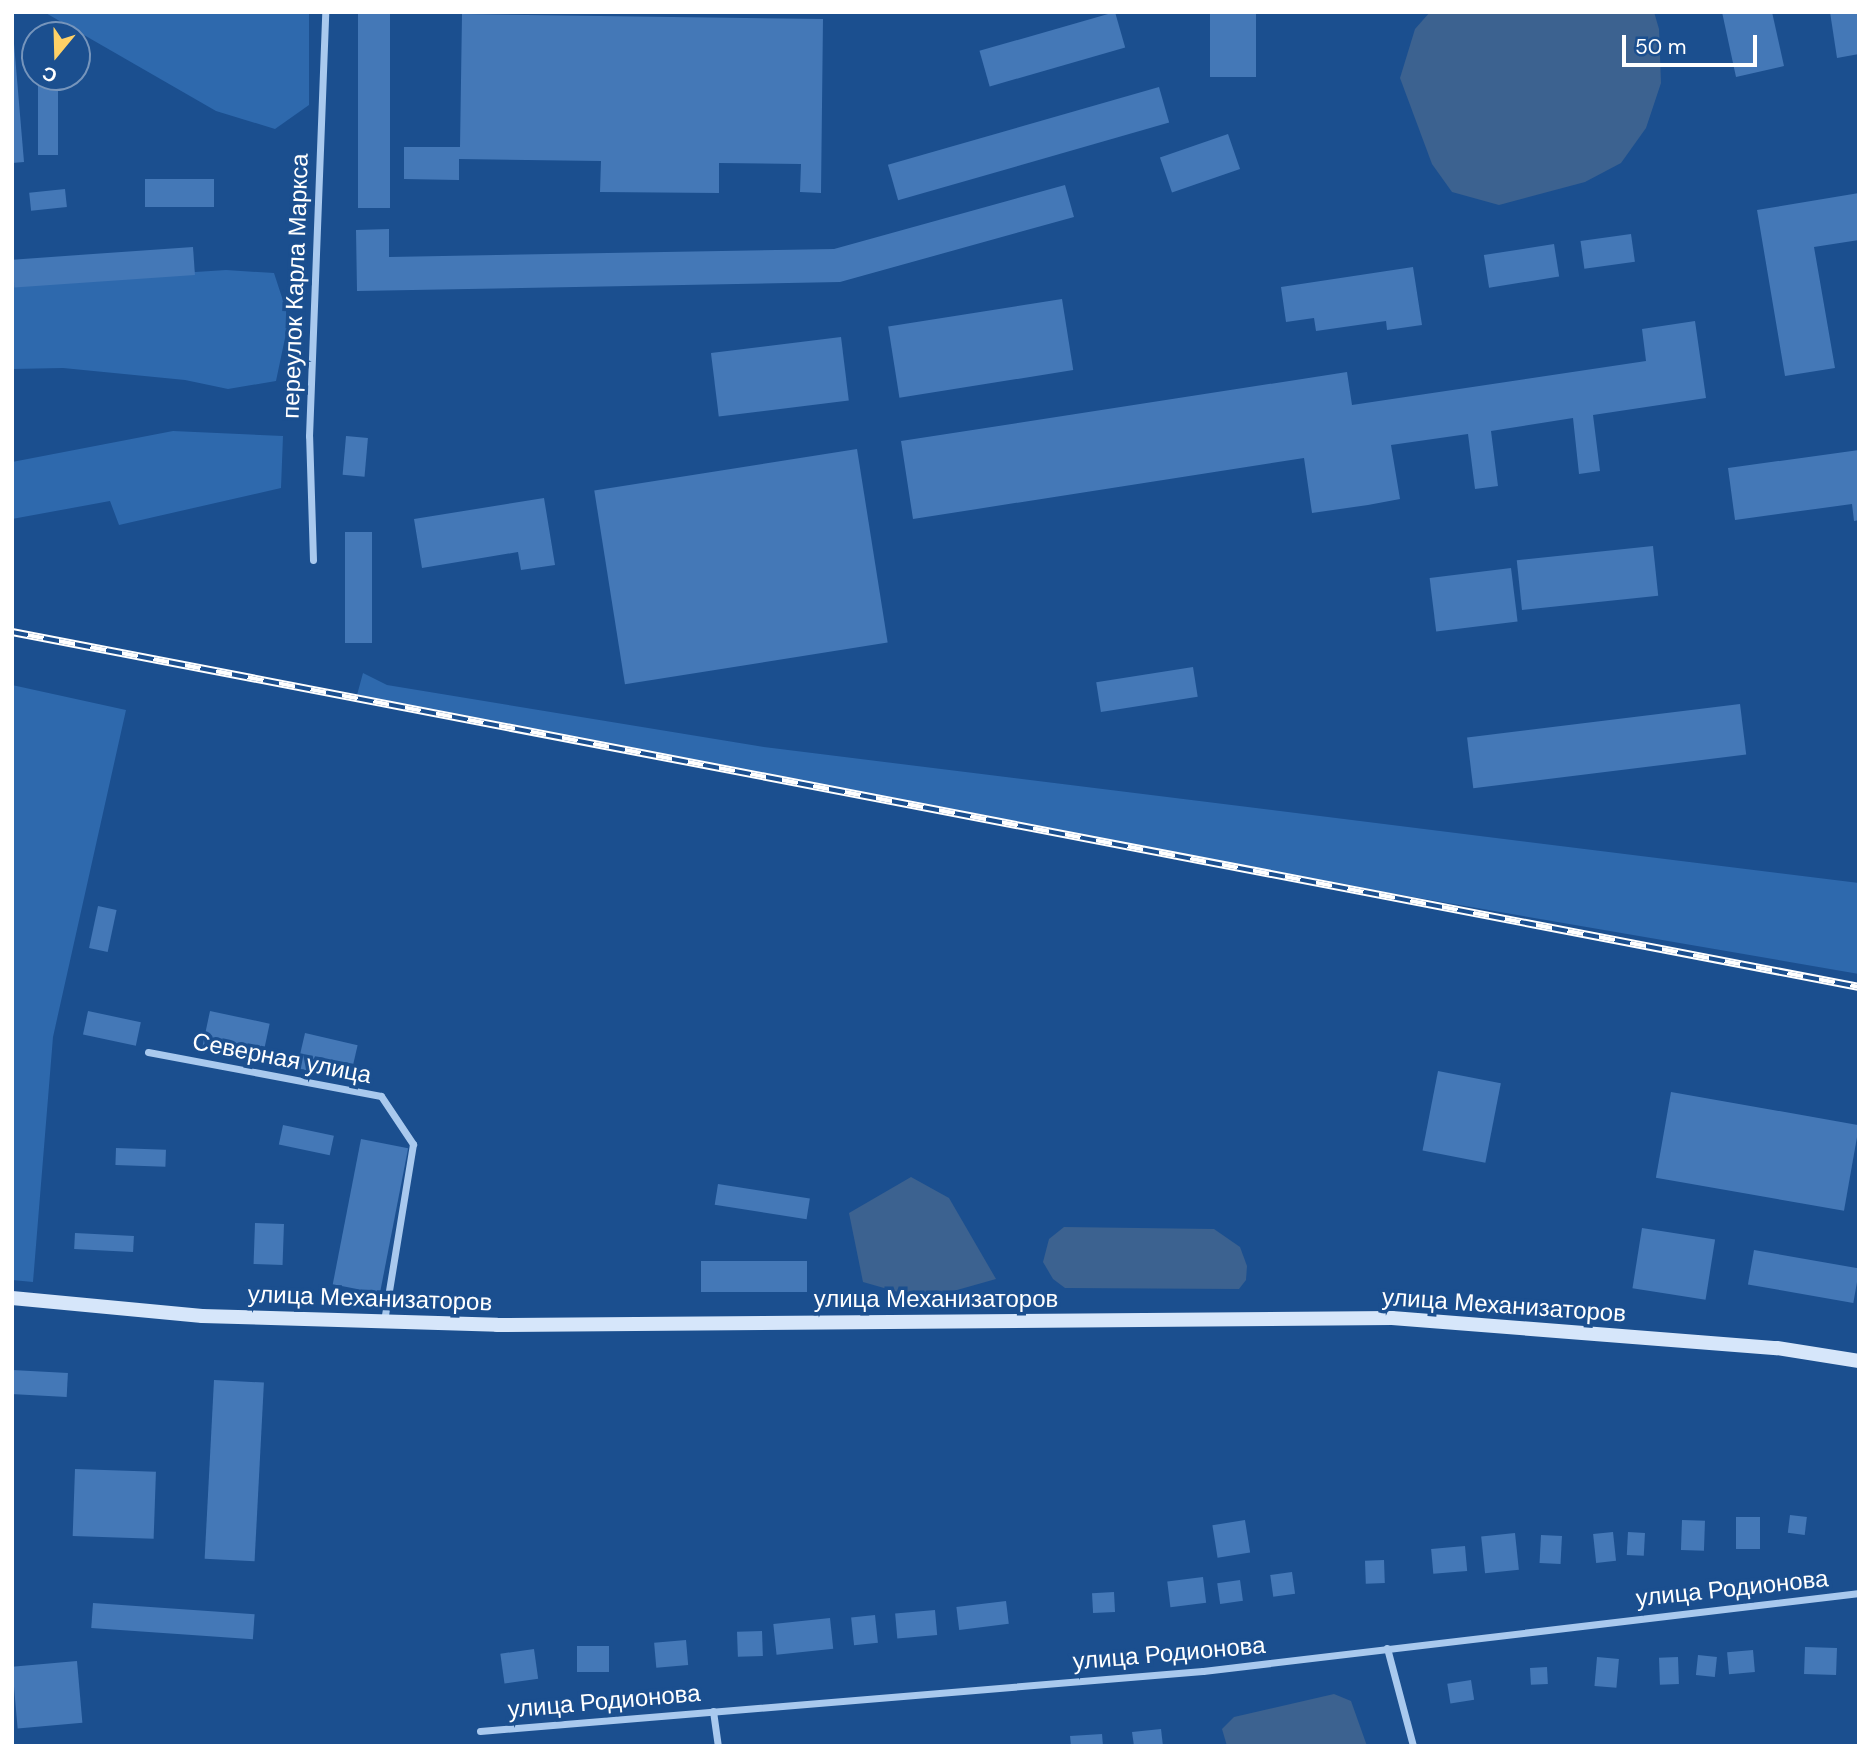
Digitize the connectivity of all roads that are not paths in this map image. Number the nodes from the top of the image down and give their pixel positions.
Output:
1 (325, 12) edge
2 (313, 560) dead end
3 (148, 1052) dead end
4 (12, 1298) edge
5 (384, 1322) junction
6 (1859, 1361) edge
7 (1859, 1593) edge
8 (1387, 1648) junction
9 (713, 1711) junction
10 (480, 1731) dead end
11 (718, 1746) edge
12 (1413, 1746) edge

1 - 2 street, переулок Карла Маркса
3 - 5 street, Северная улица
4 - 5 street, улица Механизаторов
5 - 6 street, улица Механизаторов
7 - 8 street, улица Родионова
8 - 9 street, улица Родионова
8 - 12 street
9 - 10 street, улица Родионова
9 - 11 street

